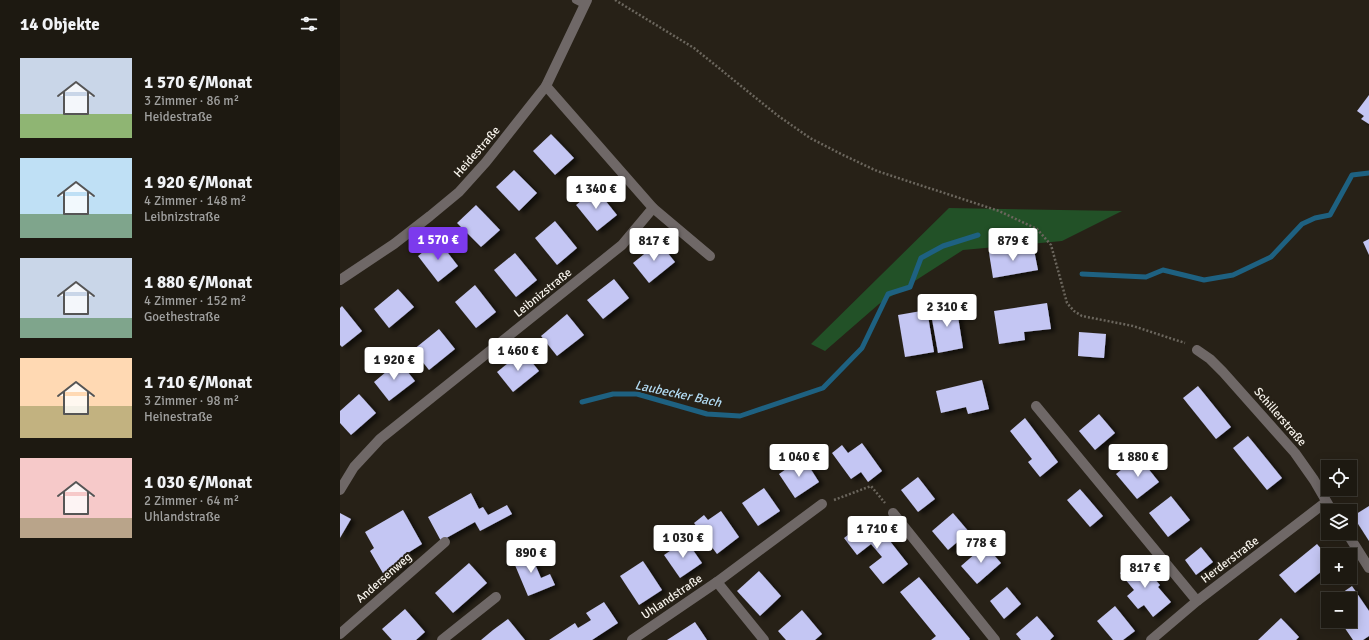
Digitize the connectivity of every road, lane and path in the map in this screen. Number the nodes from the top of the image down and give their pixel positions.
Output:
1 (615, 0) edge
2 (582, 1) edge
3 (546, 86) junction
4 (653, 208) junction
5 (710, 256) dead end
6 (340, 280) edge
7 (1197, 350) joint
8 (1036, 406) dead end
9 (340, 490) edge
10 (1326, 502) joint
11 (822, 504) joint
12 (893, 513) joint
13 (1351, 540) edge
14 (445, 542) dead end
15 (1369, 568) edge
16 (717, 582) junction
17 (496, 597) dead end
18 (1197, 601) junction
19 (340, 634) edge
20 (442, 640) edge
21 (632, 640) edge
22 (764, 640) edge
23 (995, 640) edge
24 (1151, 640) edge

1 - 7 path
2 - 3 street, Heidestraße
3 - 4 street
3 - 6 street, Heidestraße
4 - 5 street
4 - 9 street, Leibnizstraße
7 - 10 street, Schillerstraße
8 - 18 street
10 - 18 street, Herderstraße
11 - 12 path
11 - 16 street, Uhlandstraße
12 - 23 street
13 - 15 street
14 - 19 street, Andersenweg
16 - 21 street, Uhlandstraße
16 - 22 street
17 - 20 street
18 - 24 street, Herderstraße

